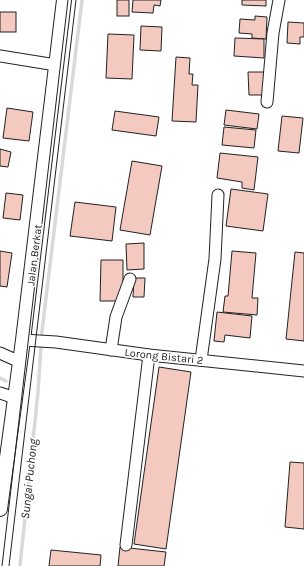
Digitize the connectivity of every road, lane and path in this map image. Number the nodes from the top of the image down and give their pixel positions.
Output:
1 (64, 0) edge
2 (279, 0) edge
3 (0, 56) edge
4 (56, 65) junction
5 (267, 102) dead end
6 (218, 195) dead end
7 (130, 279) dead end
8 (29, 340) junction
9 (111, 350) junction
10 (0, 353) edge
11 (149, 354) junction
12 (201, 360) junction
13 (20, 362) junction
14 (304, 371) edge
15 (0, 393) edge
16 (15, 398) junction
17 (0, 509) edge
18 (126, 545) dead end

1 - 4 street, Jalan Berkat
2 - 5 street
3 - 4 street
4 - 8 street, Jalan Berkat
6 - 12 street
7 - 9 street
8 - 9 street, Lorong Bistari 2
8 - 13 street, Jalan Berkat
9 - 11 street, Lorong Bistari 2
10 - 13 street
11 - 12 street, Lorong Bistari 2
11 - 18 street
12 - 14 street, Lorong Bistari 2
13 - 16 street, Jalan Berkat
15 - 16 street
16 - 17 street, Jalan Berkat

